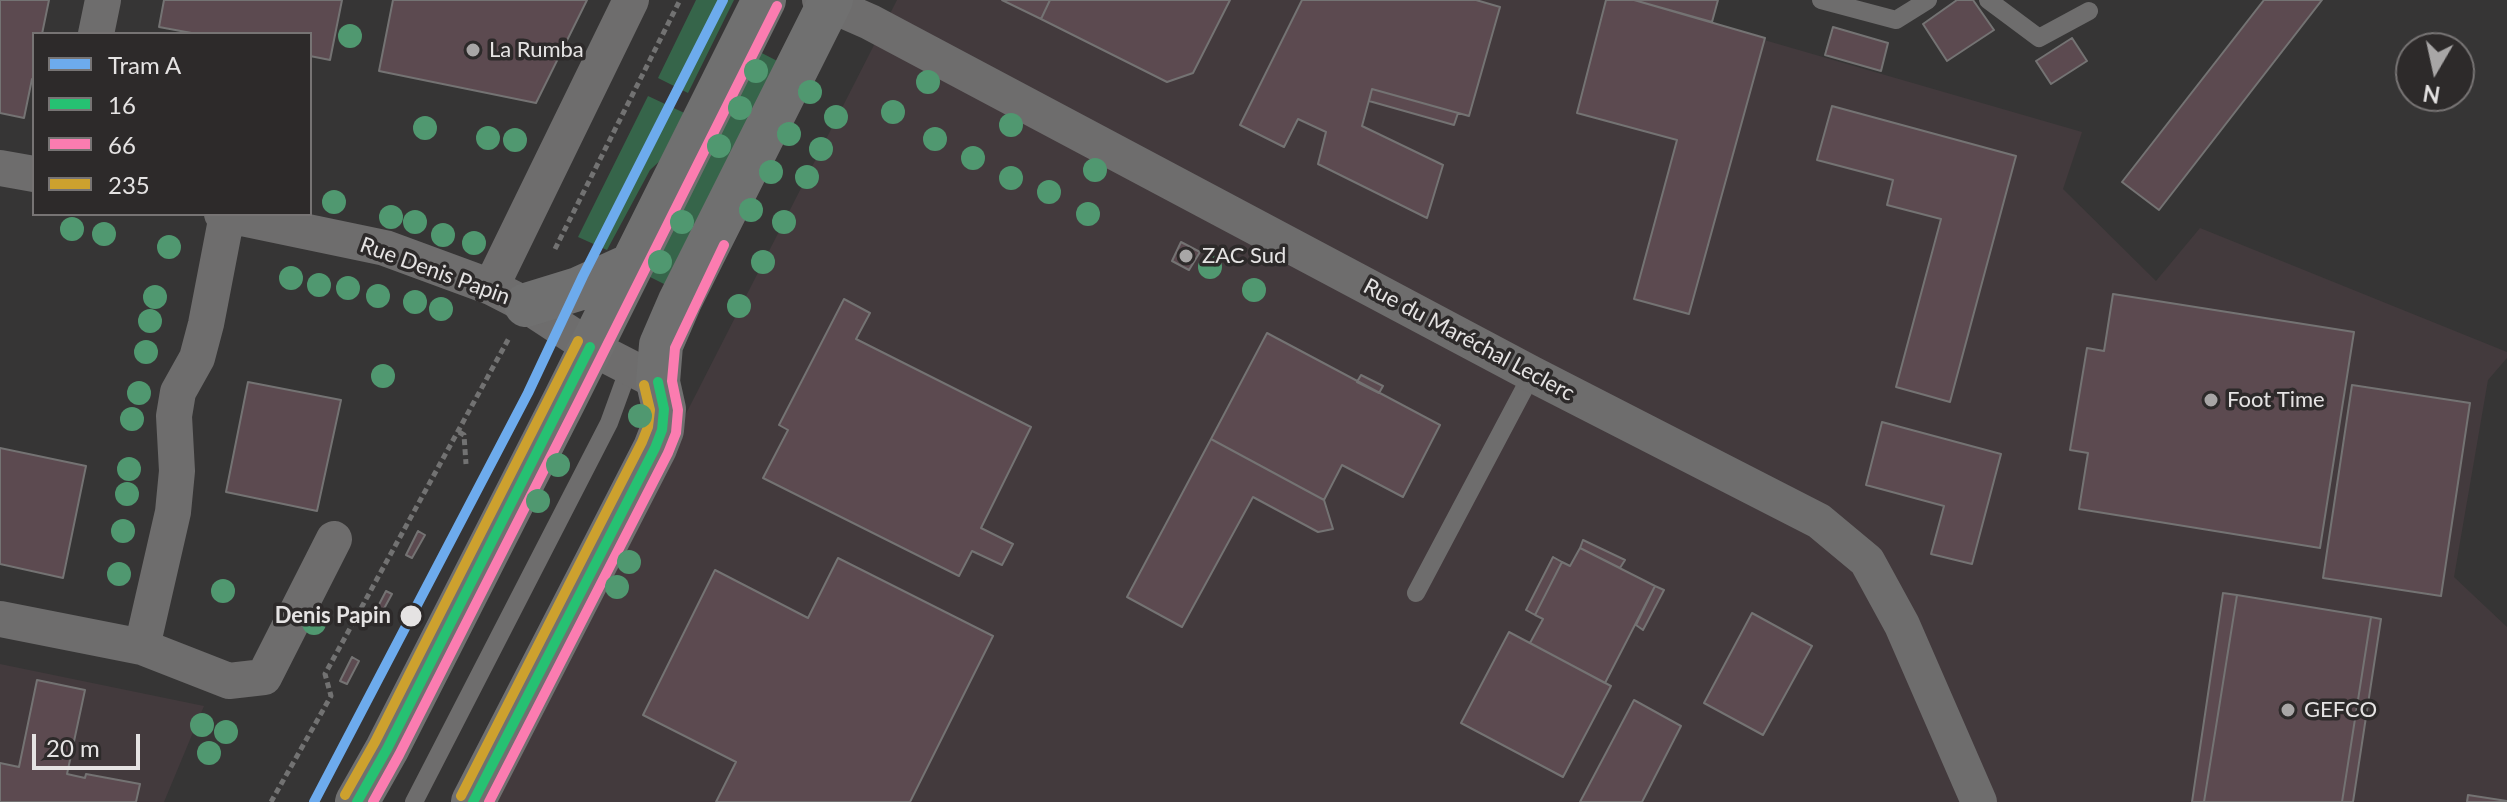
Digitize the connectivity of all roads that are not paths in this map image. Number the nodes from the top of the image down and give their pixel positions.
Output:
1 (103, 0) edge
2 (631, 0) edge
3 (764, 0) edge
4 (1821, 0) edge
5 (1928, 0) edge
6 (1988, 0) edge
7 (827, 1) edge
8 (2089, 11) dead end
9 (96, 32) edge
10 (0, 168) edge
11 (32, 174) edge
12 (224, 216) edge
13 (233, 216) edge
14 (631, 265) junction
15 (510, 307) junction
16 (590, 347) junction
17 (1532, 374) junction
18 (644, 375) junction
19 (334, 539) dead end
20 (1416, 593) dead end
21 (0, 619) edge
22 (142, 647) junction
23 (365, 799) edge
24 (414, 802) edge
25 (473, 802) edge
26 (1979, 802) edge

1 - 9 street
2 - 15 street
3 - 14 main road
4 - 5 lane
6 - 8 lane
7 - 17 street, Rue du Maréchal Leclerc
7 - 18 main road
10 - 11 street
12 - 22 street
13 - 15 street, Rue Denis Papin
14 - 15 main road
14 - 16 main road
15 - 16 street, Rue Denis Papin
16 - 18 street, Rue Denis Papin
16 - 23 main road
17 - 20 lane
17 - 26 street, Rue du Maréchal Leclerc
18 - 24 lane
18 - 25 main road
19 - 22 street
21 - 22 street

